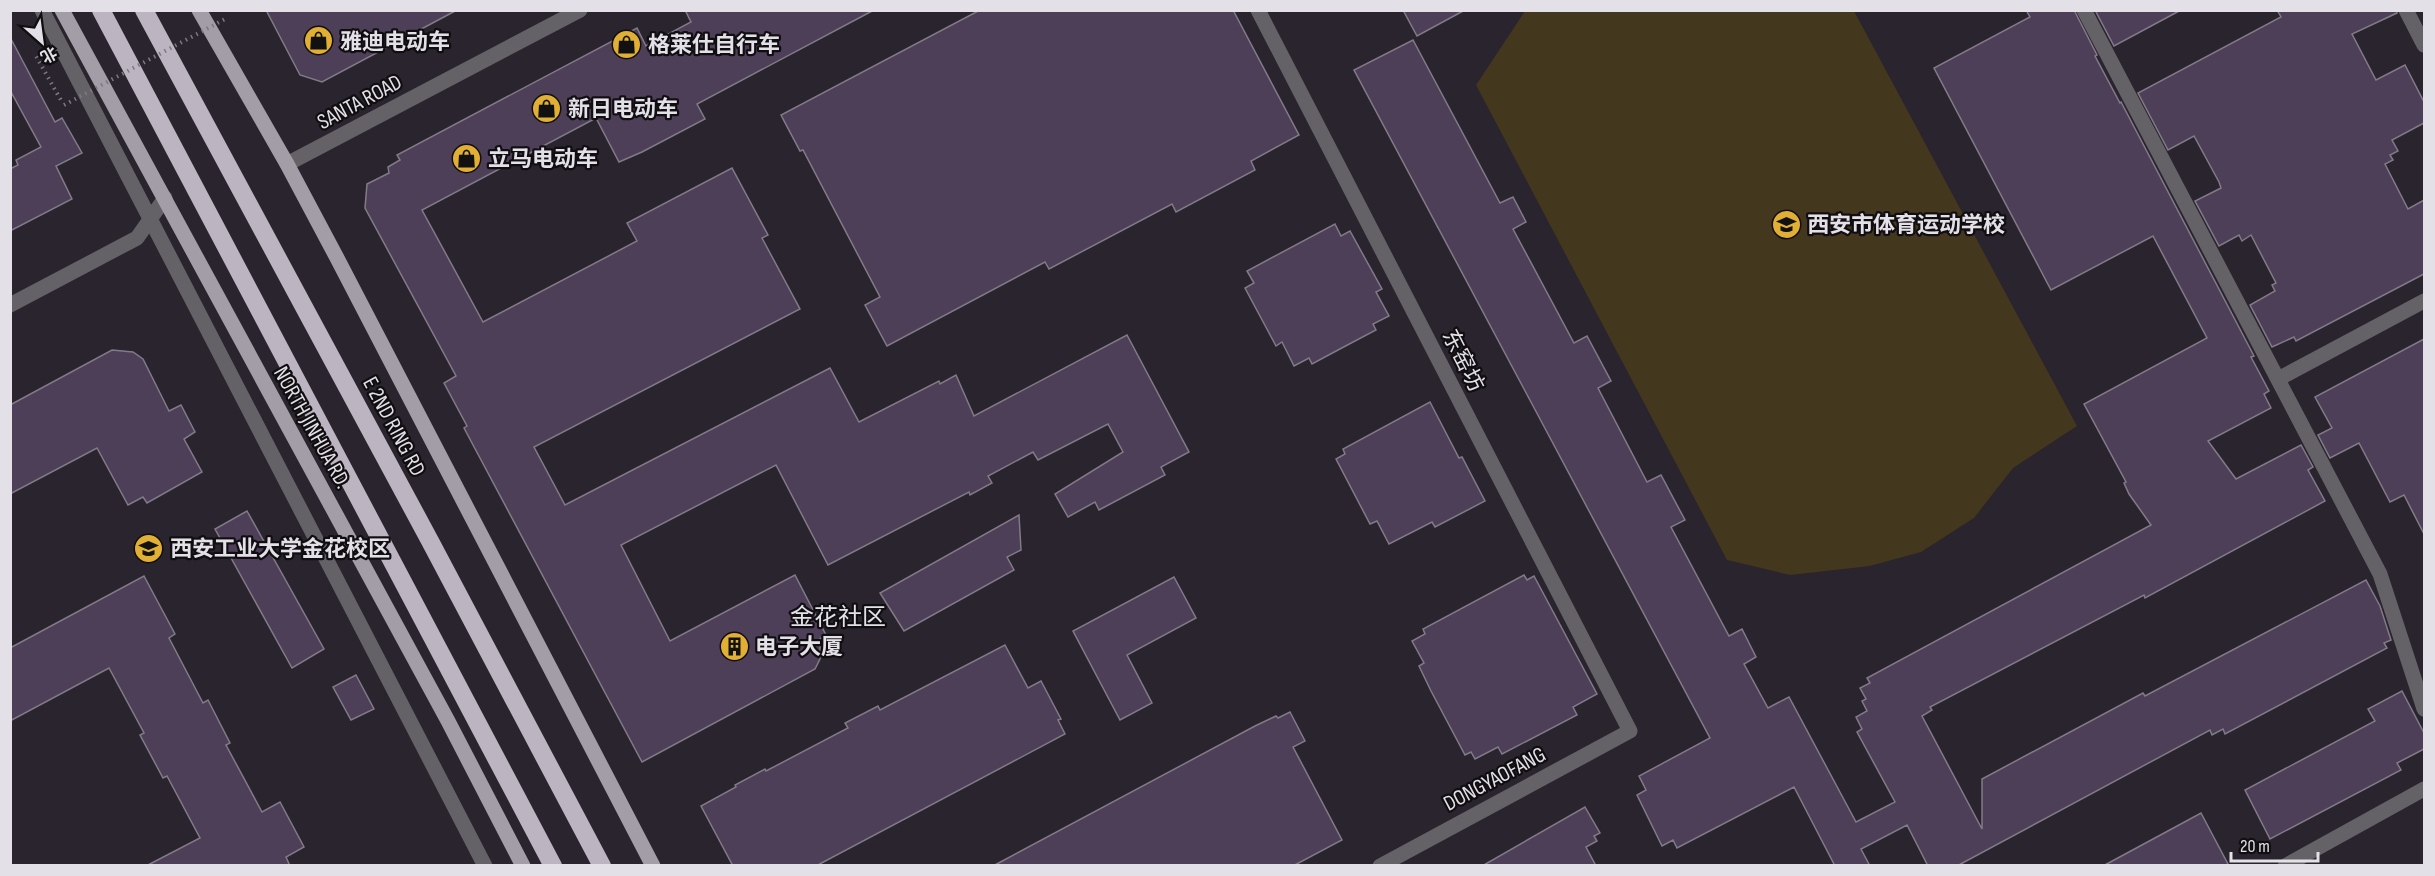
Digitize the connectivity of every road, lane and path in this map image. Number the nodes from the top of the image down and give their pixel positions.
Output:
1 (42, 10) edge
2 (62, 10) edge
3 (101, 10) edge
4 (144, 10) edge
5 (199, 10) edge
6 (580, 10) edge
7 (1258, 10) edge
8 (2084, 10) edge
9 (2406, 10) edge
10 (227, 18) dead end
11 (2424, 45) edge
12 (36, 56) dead end
13 (287, 164) junction
14 (165, 198) junction
15 (150, 219) junction
16 (2424, 301) edge
17 (10, 305) edge
18 (2278, 379) junction
19 (2424, 709) edge
20 (2424, 789) edge
21 (485, 866) edge
22 (523, 866) edge
23 (553, 866) edge
24 (602, 866) edge
25 (653, 866) edge
26 (1380, 866) edge
27 (2285, 866) edge

1 - 15 street
2 - 14 main road, NORTH JINHUA RD.
3 - 23 highway
4 - 24 highway, E 2ND RING RD
5 - 13 main road
6 - 13 street, SANTA ROAD
7 - 26 street, 东窑坊
8 - 18 street
9 - 11 street
10 - 12 path, bridge
13 - 25 main road
14 - 15 street
14 - 22 main road, NORTH JINHUA RD.
15 - 17 street
15 - 21 street
16 - 18 street
18 - 19 street
20 - 27 street

